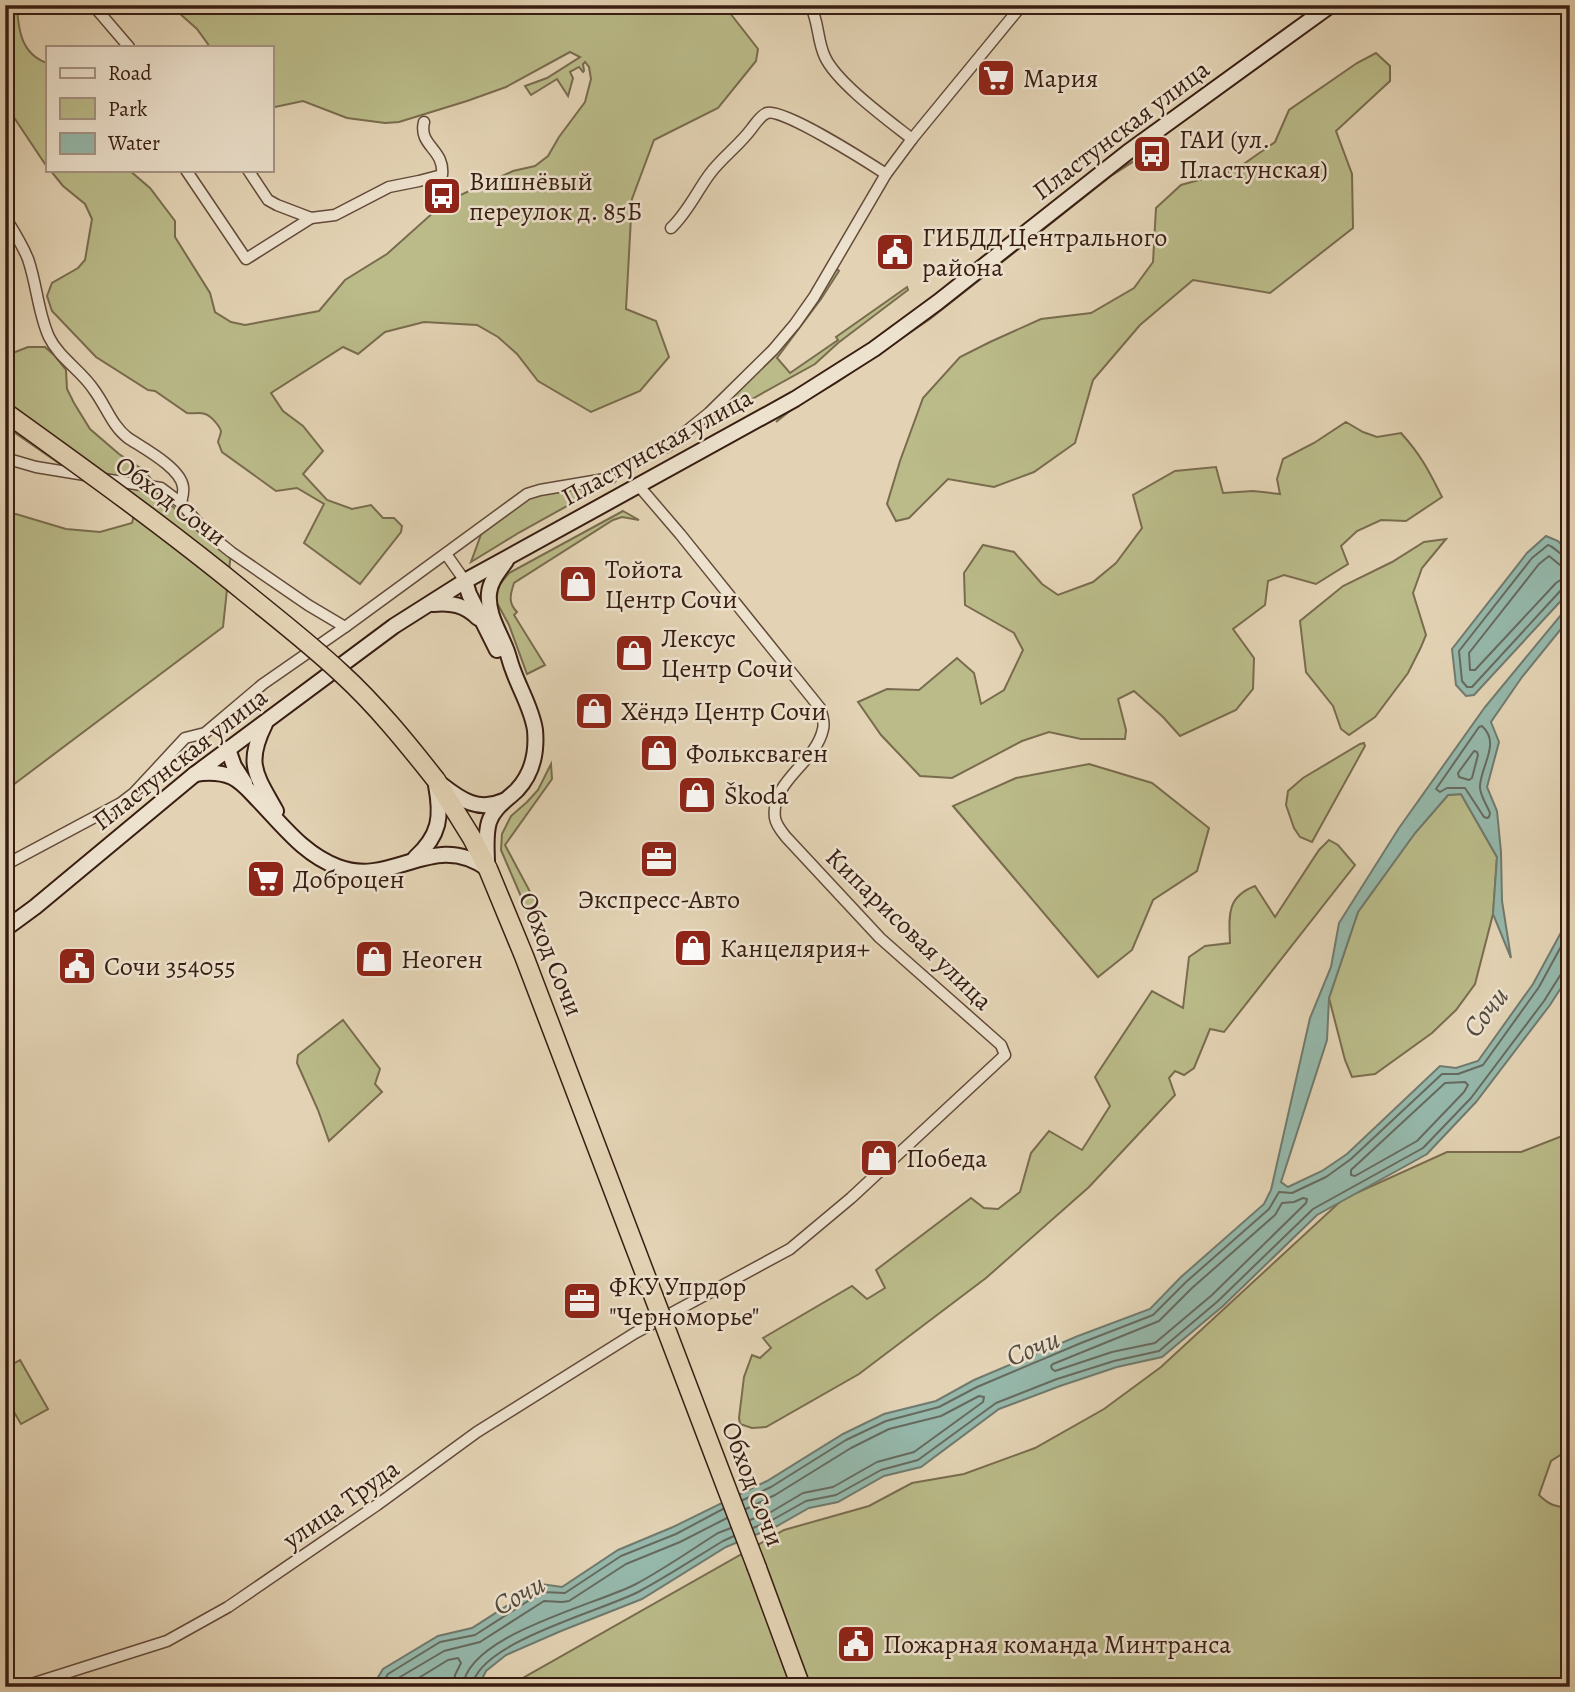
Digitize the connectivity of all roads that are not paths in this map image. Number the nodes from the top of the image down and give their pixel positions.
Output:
1 (93, 5) edge
2 (810, 5) edge
3 (1022, 5) edge
4 (1331, 5) edge
5 (128, 46) edge
6 (424, 122) dead end
7 (912, 139) junction
8 (187, 172) edge
9 (249, 172) edge
10 (886, 174) junction
11 (5, 217) edge
12 (311, 218) junction
13 (671, 228) dead end
14 (5, 412) edge
15 (667, 447) dead end
16 (5, 458) edge
17 (611, 478) dead end
18 (638, 485) junction
19 (181, 503) junction
20 (446, 554) junction
21 (509, 557) junction
22 (465, 581) junction
23 (429, 604) junction
24 (486, 618) junction
25 (345, 627) junction
26 (267, 720) junction
27 (228, 750) junction
28 (195, 774) junction
29 (436, 780) junction
30 (253, 784) junction
31 (506, 799) junction
32 (413, 860) junction
33 (5, 865) edge
34 (488, 869) junction
35 (5, 929) edge
36 (666, 1316) joint
37 (800, 1683) edge
38 (22, 1687) edge

1 - 5 street
2 - 7 street
3 - 7 street, Пластунская улица
4 - 18 main road, Пластунская улица
6 - 12 street
7 - 10 street, Пластунская улица
8 - 12 street
9 - 12 street
10 - 13 street
10 - 15 street, Пластунская улица
11 - 19 street
14 - 29 highway, Обход Сочи, bridge
16 - 19 street
17 - 20 street
18 - 21 main road, Пластунская улица
18 - 36 street, Кипарисовая улица
19 - 25 street
20 - 22 street
20 - 25 street
21 - 22 main road, Пластунская улица
21 - 24 main road
22 - 23 main road, Пластунская улица
22 - 24 main road
23 - 24 main road
23 - 26 main road, Пластунская улица
24 - 31 main road
25 - 33 street
26 - 27 main road, Пластунская улица
26 - 30 main road
27 - 28 main road, Пластунская улица
27 - 30 main road
28 - 30 main road
28 - 35 main road, Пластунская улица
29 - 31 main road
29 - 32 main road
29 - 34 highway, Обход Сочи
30 - 32 main road
31 - 34 main road
32 - 34 main road
34 - 37 highway, Обход Сочи, bridge
36 - 38 street, улица Труда

